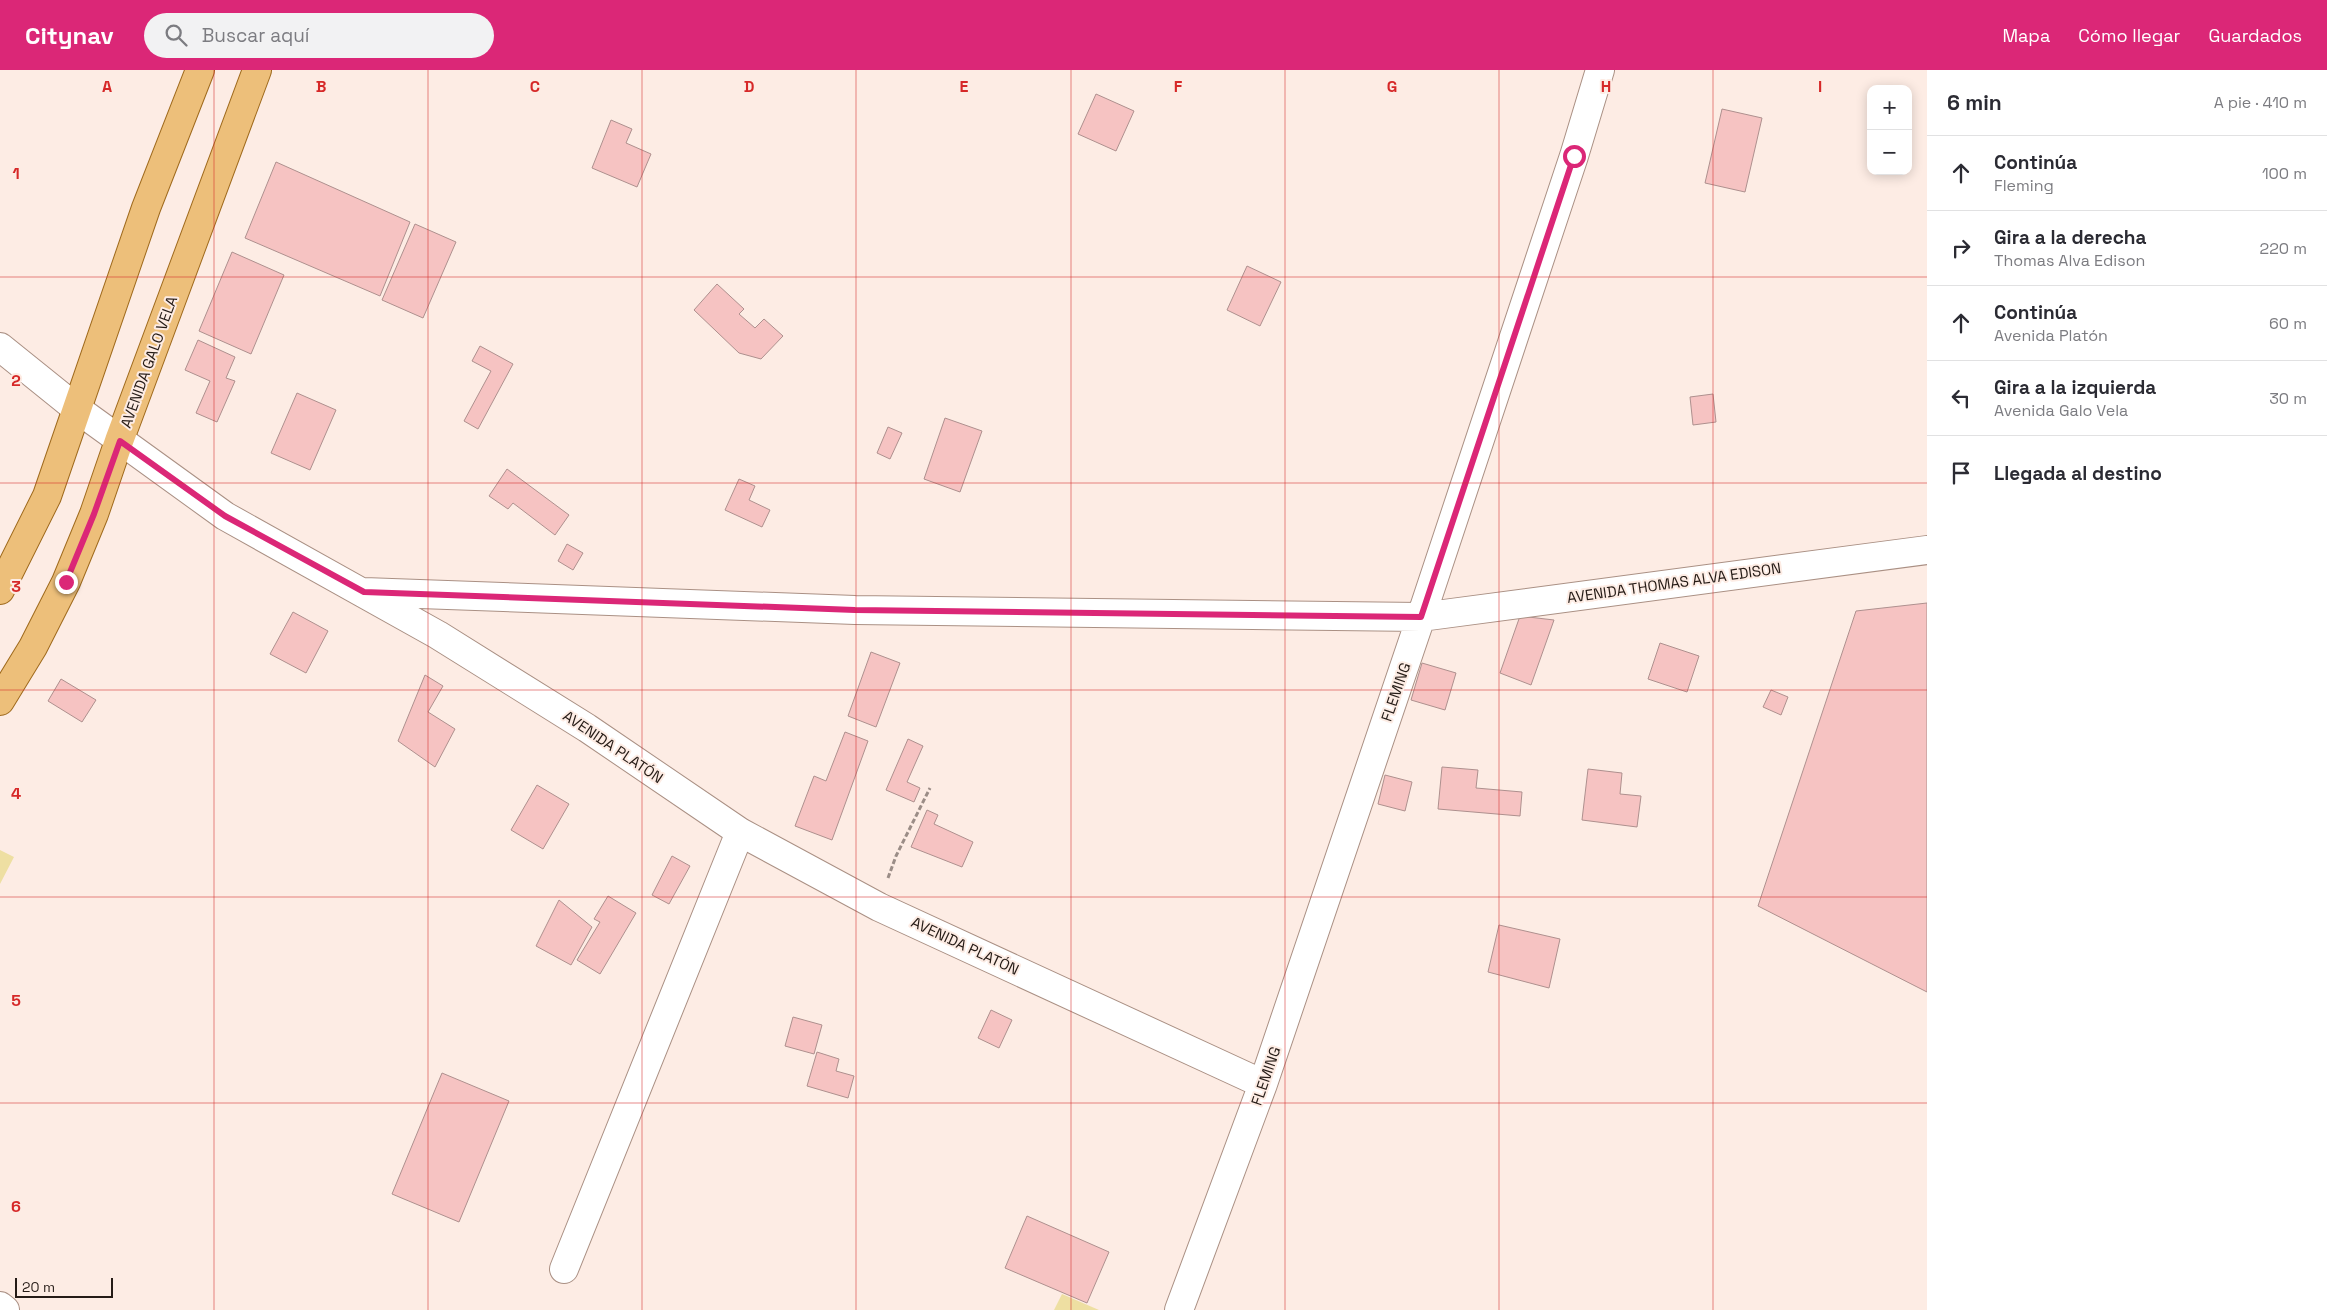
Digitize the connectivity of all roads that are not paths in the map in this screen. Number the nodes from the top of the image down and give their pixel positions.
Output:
1 (200, 70) edge
2 (257, 70) edge
3 (1600, 70) edge
4 (0, 346) edge
5 (76, 409) junction
6 (120, 441) junction
7 (1927, 550) edge
8 (0, 590) edge
9 (364, 592) junction
10 (1421, 617) junction
11 (0, 701) edge
12 (740, 832) junction
13 (1263, 1084) junction
14 (564, 1269) dead end
15 (0, 1306) edge
16 (5, 1310) edge
17 (1179, 1310) edge

1 - 5 main road
2 - 6 main road, AVENIDA GALO VELA
3 - 10 street, FLEMING
4 - 5 street, AVENIDA PLATÓN
5 - 6 street, AVENIDA PLATÓN
5 - 8 main road
6 - 9 street, AVENIDA PLATÓN
6 - 11 main road, AVENIDA GALO VELA
7 - 10 street, AVENIDA THOMAS ALVA EDISON
9 - 10 street, AVENIDA THOMAS ALVA EDISON
9 - 12 street, AVENIDA PLATÓN
10 - 13 street, FLEMING
12 - 13 street, AVENIDA PLATÓN
12 - 14 street
13 - 17 street, FLEMING
15 - 16 street

